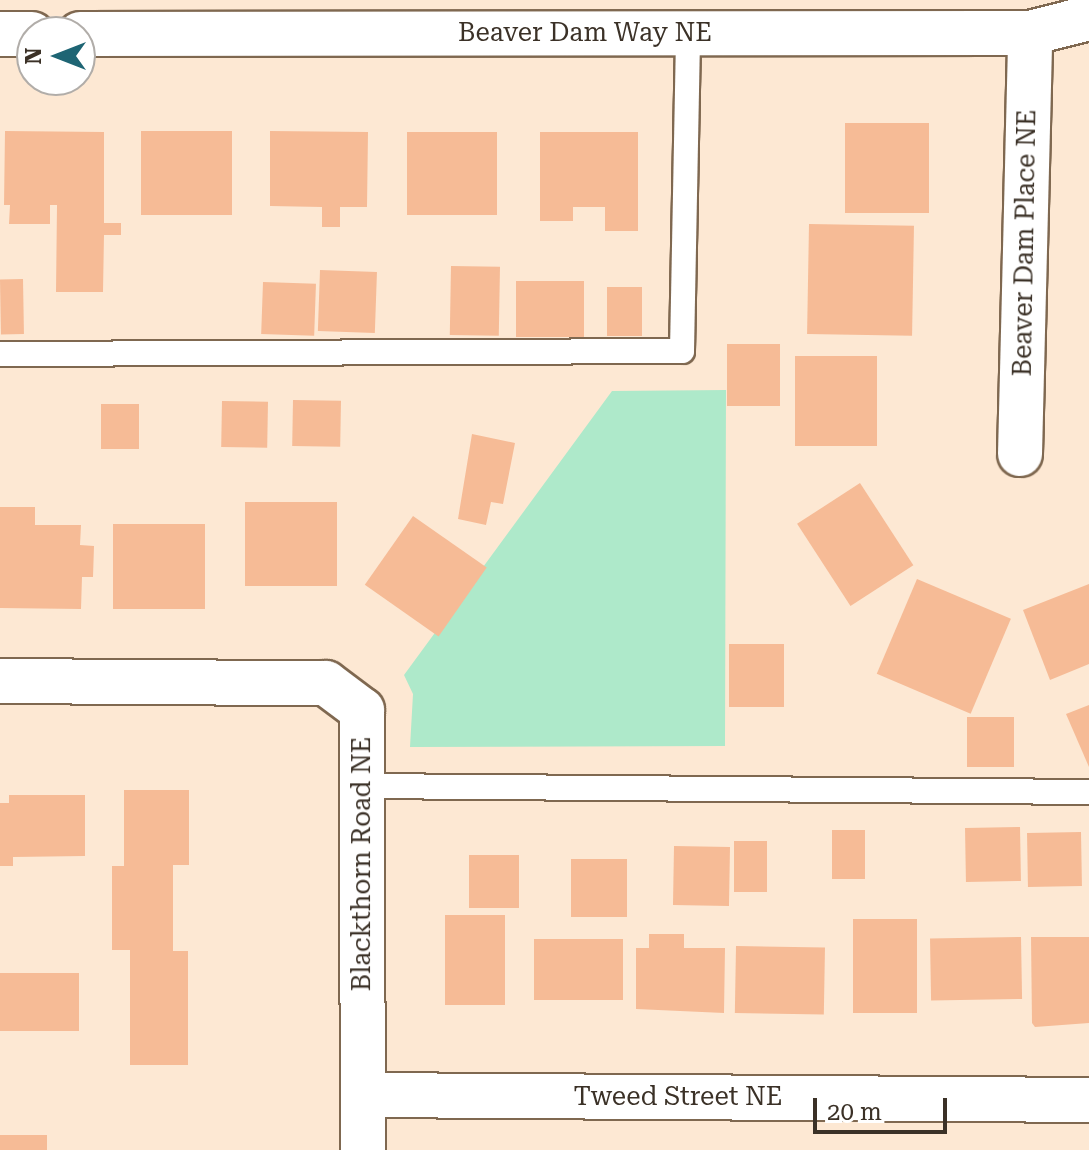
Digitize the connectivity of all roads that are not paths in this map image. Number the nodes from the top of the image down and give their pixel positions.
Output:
1 (1089, 18) edge
2 (688, 33) junction
3 (1030, 33) junction
4 (96, 34) edge
5 (0, 354) edge
6 (1020, 454) dead end
7 (0, 681) edge
8 (362, 786) junction
9 (1089, 792) edge
10 (363, 1095) junction
11 (1089, 1100) edge
12 (363, 1150) edge

1 - 3 street, Beaver Dam Way NE
2 - 3 street, Beaver Dam Way NE
2 - 4 street, Beaver Dam Way NE
2 - 5 lane
3 - 6 street, Beaver Dam Place NE
7 - 8 street, Blackthorn Road NE
8 - 9 lane
8 - 10 street, Blackthorn Road NE
10 - 11 street, Tweed Street NE
10 - 12 street, Blackthorn Road NE

